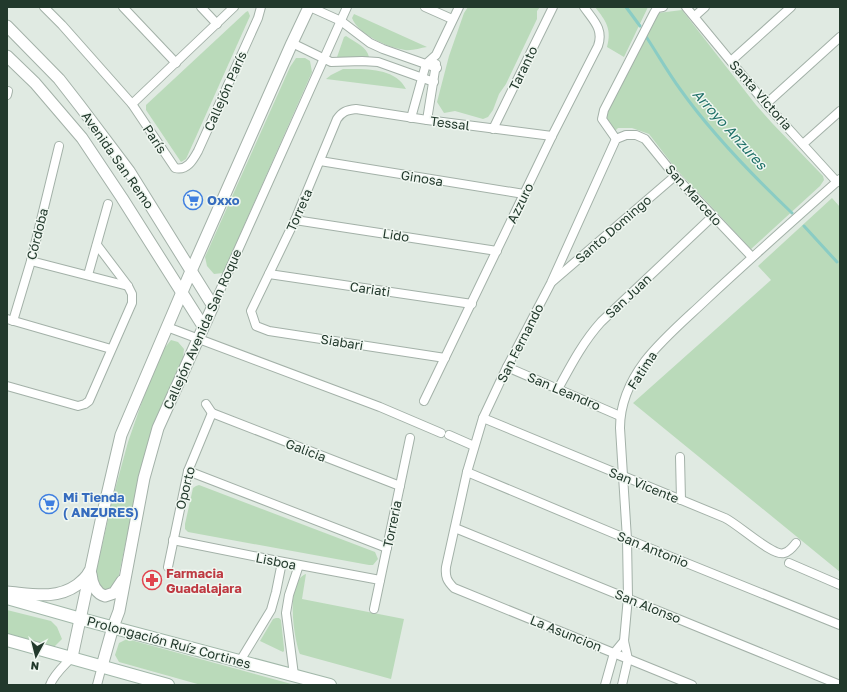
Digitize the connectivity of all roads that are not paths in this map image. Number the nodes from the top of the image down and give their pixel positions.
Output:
1 (44, 7) edge
2 (122, 7) edge
3 (201, 7) edge
4 (234, 7) edge
5 (261, 7) edge
6 (309, 7) edge
7 (347, 7) edge
8 (425, 7) edge
9 (459, 7) edge
10 (552, 7) edge
11 (584, 7) edge
12 (663, 7) edge
13 (686, 7) edge
14 (705, 7) edge
15 (791, 7) edge
16 (695, 16) junction
17 (452, 19) junction
18 (341, 21) junction
19 (217, 24) junction
20 (7, 26) edge
21 (840, 37) edge
22 (292, 43) junction
23 (383, 49) junction
24 (436, 55) junction
25 (7, 56) edge
26 (323, 59) junction
27 (731, 61) junction
28 (378, 62) junction
29 (176, 63) junction
30 (426, 64) junction
31 (437, 68) junction
32 (421, 78) junction
33 (434, 82) junction
34 (132, 104) junction
35 (766, 104) junction
36 (347, 110) joint
37 (840, 111) edge
38 (411, 118) junction
39 (427, 120) junction
40 (96, 127) junction
41 (493, 129) junction
42 (552, 136) junction
43 (82, 138) junction
44 (616, 139) junction
45 (803, 144) junction
46 (58, 146) dead end
47 (320, 161) junction
48 (181, 170) joint
49 (675, 176) junction
50 (839, 181) edge
51 (524, 194) junction
52 (108, 204) dead end
53 (713, 216) junction
54 (295, 220) junction
55 (98, 245) junction
56 (497, 251) junction
57 (752, 257) junction
58 (31, 261) junction
59 (191, 271) junction
60 (268, 274) junction
61 (88, 275) junction
62 (551, 283) junction
63 (128, 286) junction
64 (182, 293) junction
65 (472, 304) junction
66 (212, 306) junction
67 (251, 311) joint
68 (10, 320) edge
69 (203, 326) junction
70 (167, 327) junction
71 (197, 339) junction
72 (110, 349) junction
73 (445, 358) junction
74 (507, 367) junction
75 (7, 386) edge
76 (558, 389) junction
77 (424, 400) dead end
78 (206, 404) dead end
79 (212, 413) junction
80 (620, 416) junction
81 (483, 418) junction
82 (441, 433) dead end
83 (449, 435) dead end
84 (410, 438) dead end
85 (474, 446) junction
86 (680, 457) dead end
87 (188, 471) junction
88 (467, 472) junction
89 (622, 476) junction
90 (400, 486) junction
91 (681, 500) junction
92 (455, 528) junction
93 (627, 539) junction
94 (173, 540) junction
95 (796, 543) dead end
96 (386, 548) junction
97 (282, 562) junction
98 (789, 563) dead end
99 (299, 565) junction
100 (168, 566) dead end
101 (90, 569) junction
102 (445, 575) joint
103 (124, 578) junction
104 (380, 580) junction
105 (840, 585) edge
106 (7, 592) edge
107 (628, 597) junction
108 (7, 598) edge
109 (374, 609) dead end
110 (271, 610) junction
111 (286, 613) junction
112 (81, 619) junction
113 (840, 625) edge
114 (113, 627) junction
115 (7, 640) edge
116 (624, 640) junction
117 (614, 653) junction
118 (72, 657) junction
119 (628, 659) junction
120 (240, 660) junction
121 (102, 666) junction
122 (294, 674) junction
123 (50, 685) edge
124 (98, 685) edge
125 (168, 685) edge
126 (330, 685) edge
127 (605, 685) edge
128 (622, 685) edge
129 (692, 685) edge
130 (840, 685) edge

1 - 34 street, París
2 - 29 street
3 - 19 street
4 - 19 street
5 - 48 street, Callejón París
6 - 18 street
6 - 22 street
7 - 18 street, Callejón Avenida San Roque
8 - 17 street
9 - 17 street
10 - 41 street, Taranto
11 - 42 street, Azzuro
12 - 44 street
13 - 16 street, Santa Victoria
14 - 16 street
15 - 27 street
16 - 27 street, Santa Victoria
17 - 24 street
18 - 23 street
18 - 26 street, Callejón Avenida San Roque
19 - 29 street
20 - 40 street, Avenida San Remo
21 - 35 street
22 - 26 street
22 - 59 street
23 - 28 street
23 - 30 street
24 - 30 street
24 - 31 street
25 - 43 street, Avenida San Remo
26 - 28 street
26 - 66 street, Callejón Avenida San Roque
27 - 35 street, Santa Victoria
28 - 32 street
29 - 34 street
30 - 31 street
30 - 32 street
31 - 33 street
32 - 33 street
32 - 38 street
33 - 39 street
34 - 48 street, París
35 - 45 street, Santa Victoria
36 - 38 street, Tessal
36 - 47 street, Torreta
37 - 45 street
38 - 39 street, Tessal
39 - 41 street, Tessal
40 - 43 street
40 - 59 street, Avenida San Remo
41 - 42 street, Tessal
42 - 51 street, Azzuro
43 - 64 street, Avenida San Remo
44 - 49 street, San Marcelo
44 - 62 street, San Fernando
45 - 50 street, Santa Victoria
46 - 58 street, Córdoba
47 - 51 street, Ginosa
47 - 54 street, Torreta
49 - 53 street, San Marcelo
49 - 62 street, Santo Domingo
50 - 57 street, Fatima
51 - 56 street, Azzuro
52 - 55 street
53 - 57 street, San Marcelo
53 - 76 street, San Juan
54 - 56 street, Lido
54 - 60 street, Torreta
55 - 61 street
55 - 63 street
56 - 65 street, Azzuro
57 - 80 street, Fatima
58 - 61 street
58 - 68 street, Córdoba
59 - 64 street
59 - 66 street, Avenida San Remo
60 - 65 street, Cariati
60 - 67 street, Torreta
61 - 63 street
62 - 74 street, San Fernando
63 - 72 street
64 - 69 street, Avenida San Remo
64 - 70 street
65 - 73 street, Azzuro
66 - 69 street, Callejón Avenida San Roque
67 - 73 street, Siabari
68 - 72 street
69 - 71 street, Callejón Avenida San Roque
70 - 71 street
70 - 101 street
71 - 82 street
71 - 103 street, Callejón Avenida San Roque
72 - 75 street
73 - 77 street, Azzuro
74 - 76 street, San Leandro
74 - 81 street, San Fernando
76 - 80 street, San Leandro
78 - 79 street
79 - 87 street, Oporto
79 - 90 street, Galicia
80 - 89 street, Fatima
81 - 85 street, San Fernando
81 - 89 street, San Vicente
83 - 85 street
84 - 90 street, Torreria
85 - 88 street, San Fernando
86 - 91 street
87 - 94 street, Oporto
87 - 96 street
88 - 92 street, San Fernando
88 - 93 street, San Antonio
89 - 91 street, San Vicente
89 - 93 street, Fatima
90 - 96 street, Torreria
91 - 95 street, San Vicente
92 - 102 street, San Fernando
92 - 107 street, San Alonso
93 - 107 street, Fatima
93 - 113 street, San Antonio
94 - 97 street, Lisboa
94 - 100 street, Oporto
96 - 104 street, Torreria
97 - 99 street, Lisboa
97 - 110 street
98 - 105 street
99 - 104 street, Lisboa
99 - 111 street
101 - 103 street
101 - 106 street
101 - 112 street
102 - 117 street, La Asuncion
103 - 114 street, Callejón Avenida San Roque
104 - 109 street, Torreria
107 - 116 street, Fatima
107 - 130 street, San Alonso
108 - 112 main road, Prolongación Ruíz Cortines
110 - 111 street
110 - 120 street
111 - 122 street
112 - 114 main road, Prolongación Ruíz Cortines
112 - 118 street
114 - 120 main road, Prolongación Ruíz Cortines
114 - 121 street, Callejón Avenida San Roque
115 - 118 main road
116 - 117 street
116 - 119 street, Fatima
117 - 119 street, La Asuncion
117 - 127 street
118 - 121 main road
118 - 123 street
119 - 128 street, Fatima
119 - 129 street, La Asuncion
120 - 122 main road, Prolongación Ruíz Cortines
121 - 124 street
121 - 125 main road
122 - 126 main road, Prolongación Ruíz Cortines

